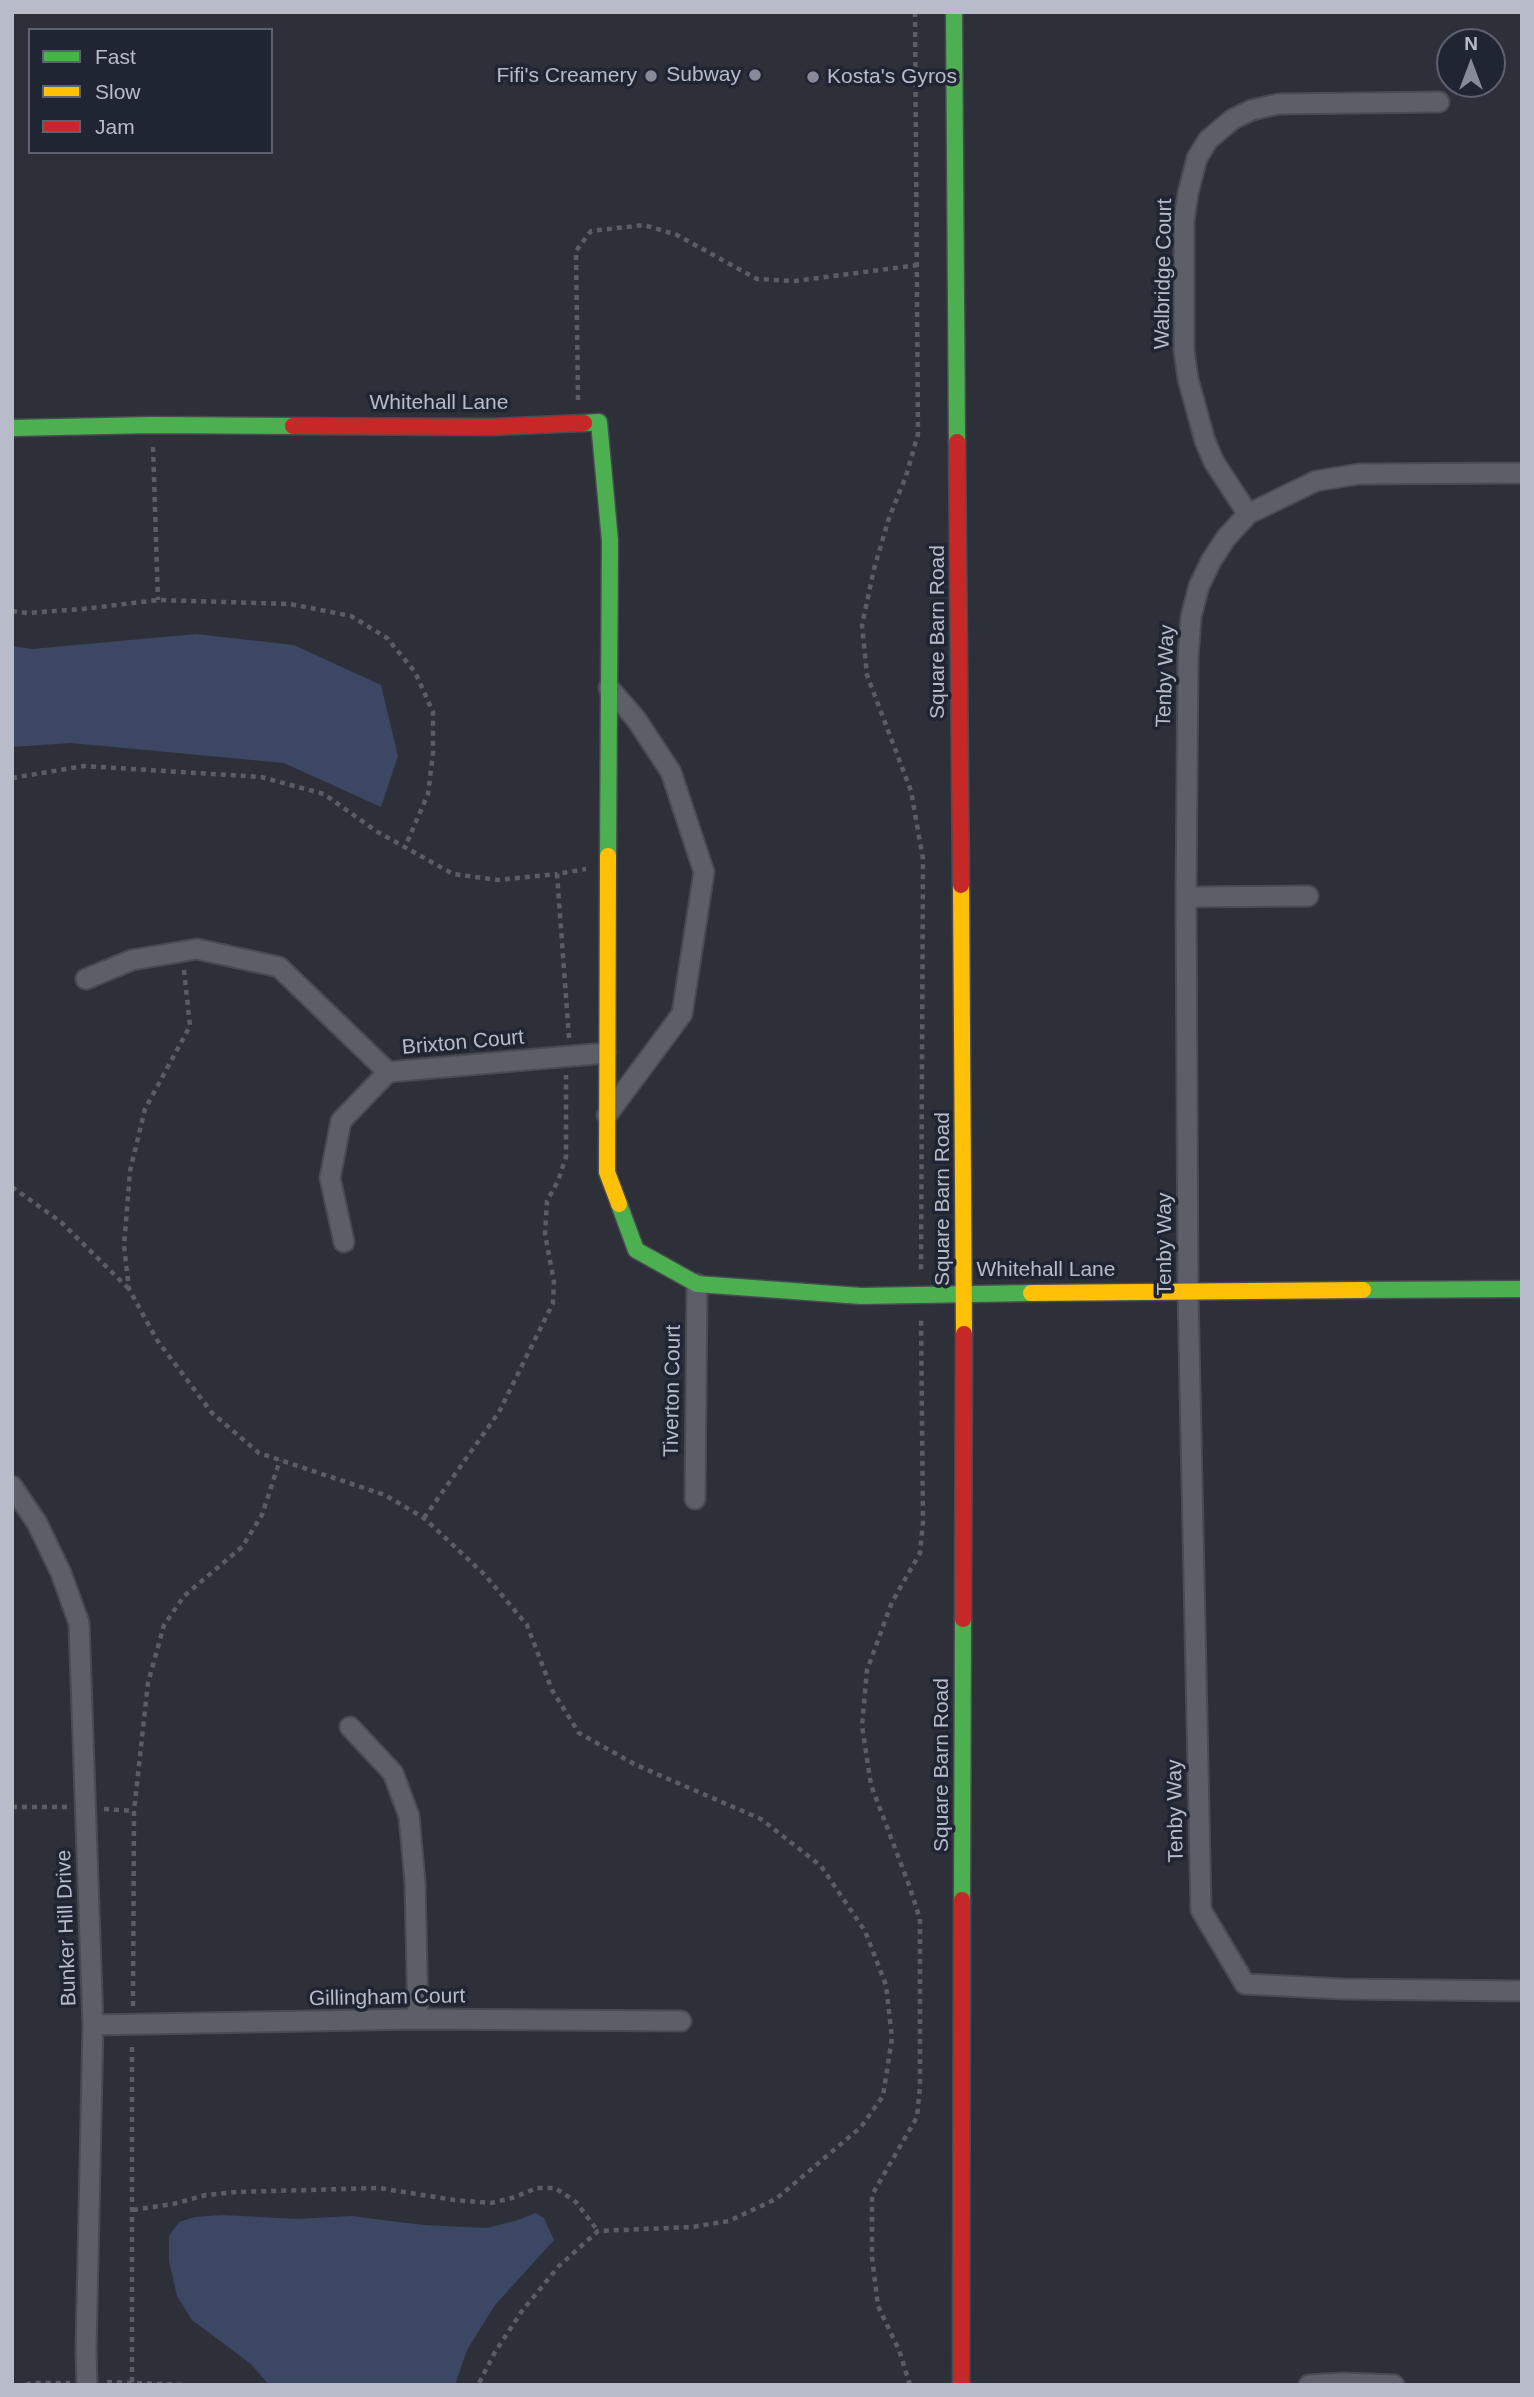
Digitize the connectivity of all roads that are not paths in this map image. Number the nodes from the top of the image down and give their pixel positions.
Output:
1 (954, 12) edge
2 (1439, 102) dead end
3 (12, 428) edge
4 (1522, 473) edge
5 (1248, 514) junction
6 (609, 688) junction
7 (1308, 896) dead end
8 (1186, 897) junction
9 (86, 979) dead end
10 (606, 1053) junction
11 (388, 1072) junction
12 (607, 1115) junction
13 (344, 1242) dead end
14 (697, 1284) junction
15 (1522, 1289) edge
16 (964, 1293) junction
17 (1188, 1293) junction
18 (12, 1486) edge
19 (695, 1500) dead end
20 (350, 1727) dead end
21 (1522, 1991) edge
22 (418, 2019) junction
23 (681, 2021) dead end
24 (93, 2025) junction
25 (87, 2385) edge
26 (961, 2385) edge
27 (1309, 2385) edge
28 (1394, 2385) edge

1 - 16 street, Square Barn Road
2 - 5 street, Walbridge Court
3 - 6 street, Whitehall Lane
4 - 5 street, Tenby Way
5 - 8 street, Tenby Way
6 - 10 street, Whitehall Lane
6 - 12 street
7 - 8 street
8 - 17 street, Tenby Way
9 - 11 street
10 - 11 street, Brixton Court
10 - 12 street, Whitehall Lane
11 - 13 street, Brixton Court
12 - 14 street, Whitehall Lane
14 - 16 street, Whitehall Lane
14 - 19 street, Tiverton Court
15 - 17 street, Whitehall Lane
16 - 17 street, Whitehall Lane
16 - 26 street, Square Barn Road
17 - 21 street, Tenby Way
18 - 24 street, Bunker Hill Drive
20 - 22 street
22 - 23 street, Gillingham Court
22 - 24 street, Gillingham Court
24 - 25 street, Bunker Hill Drive
27 - 28 street

